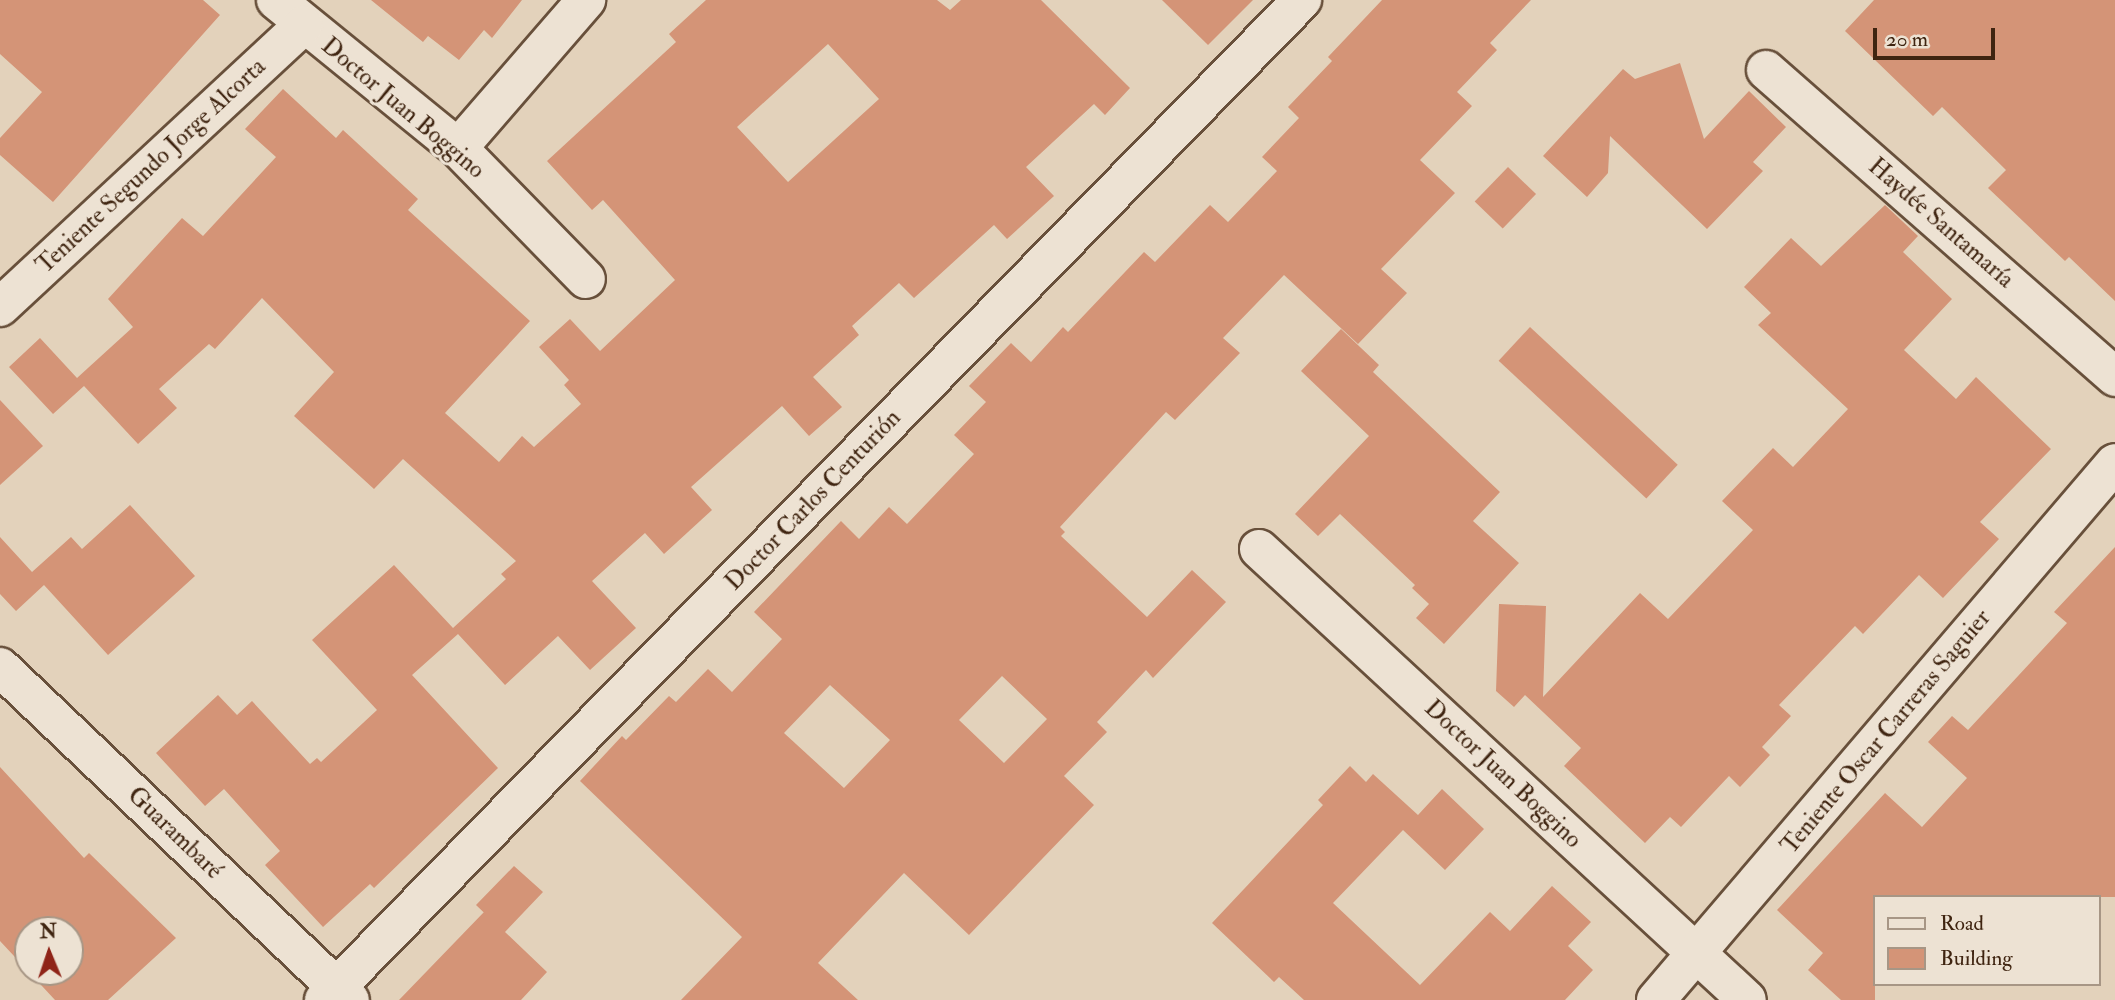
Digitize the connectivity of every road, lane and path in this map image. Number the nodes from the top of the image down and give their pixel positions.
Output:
1 (586, 0) edge
2 (1302, 0) edge
3 (289, 13) edge
4 (1766, 70) dead end
5 (458, 148) junction
6 (586, 279) dead end
7 (0, 307) edge
8 (2115, 377) edge
9 (2115, 463) edge
10 (1259, 549) dead end
11 (0, 667) edge
12 (1697, 954) junction
13 (337, 996) edge
14 (1656, 1000) edge
15 (1747, 1000) edge

1 - 5 street
2 - 13 street, Doctor Carlos Centurión
3 - 5 street, Doctor Juan Boggino
3 - 7 street, Teniente Segundo Jorge Alcorta
4 - 8 street, Haydée Santamaría
5 - 6 street, Doctor Juan Boggino
9 - 12 street, Teniente Oscar Carreras Saguier
10 - 12 street, Doctor Juan Boggino
11 - 13 street, Guarambaré
12 - 14 street, Teniente Oscar Carreras Saguier
12 - 15 street, Doctor Juan Boggino

